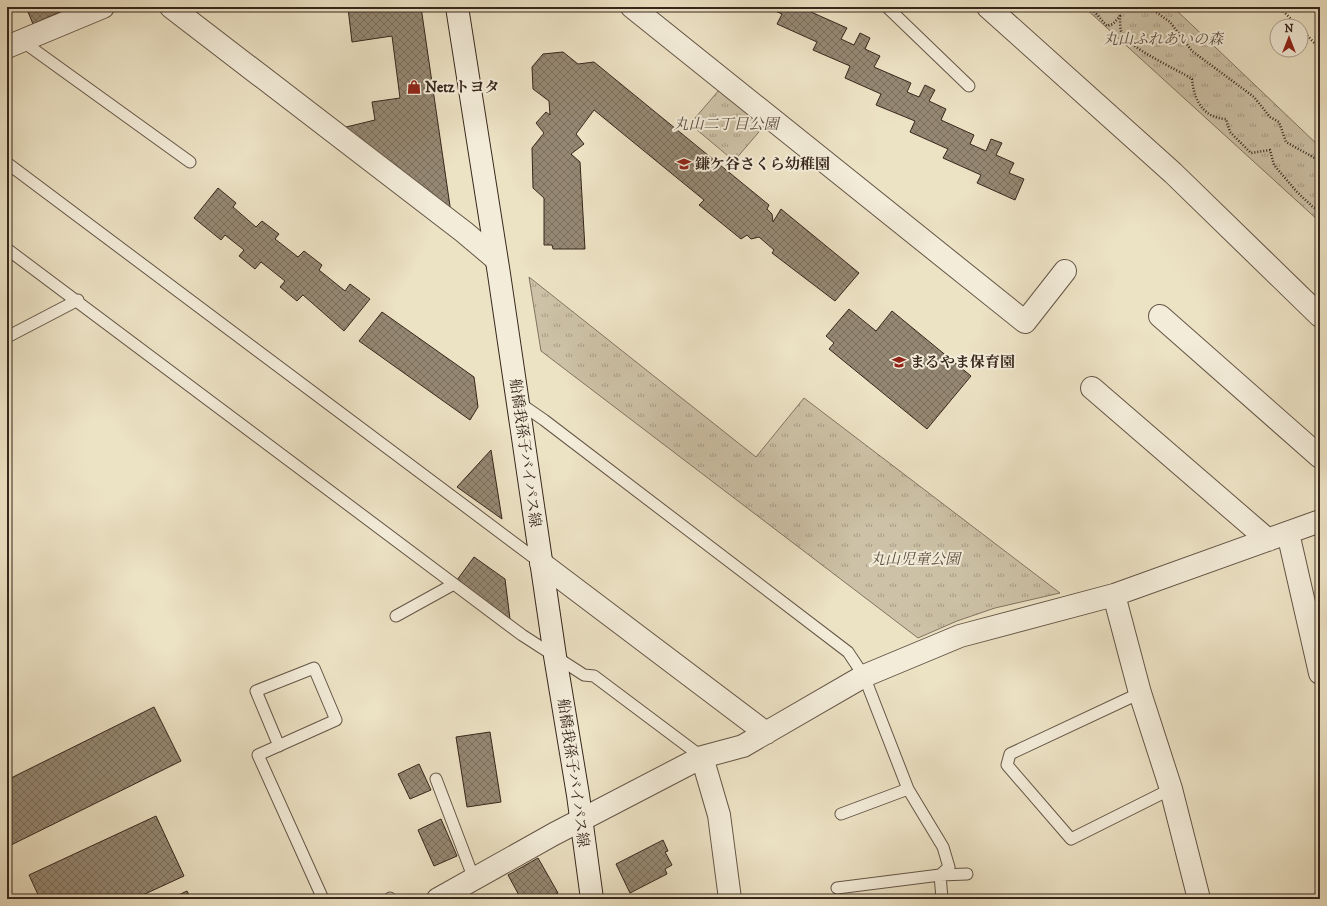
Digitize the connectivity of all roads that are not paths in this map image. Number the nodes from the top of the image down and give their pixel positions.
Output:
1 (103, 7) edge
2 (171, 7) edge
3 (457, 7) edge
4 (632, 7) edge
5 (887, 7) edge
6 (988, 7) edge
7 (14, 44) edge
8 (969, 86) dead end
9 (190, 162) dead end
10 (7, 163) edge
11 (7, 249) edge
12 (496, 259) junction
13 (1065, 271) dead end
14 (78, 300) junction
15 (1160, 316) dead end
16 (1320, 316) edge
17 (7, 337) edge
18 (1092, 388) dead end
19 (517, 402) junction
20 (1320, 457) edge
21 (1320, 521) edge
22 (1288, 533) junction
23 (1268, 540) junction
24 (541, 563) junction
25 (454, 584) junction
26 (1114, 595) junction
27 (396, 616) dead end
28 (555, 656) junction
29 (1320, 673) edge
30 (864, 676) junction
31 (1140, 693) junction
32 (766, 733) junction
33 (279, 746) junction
34 (702, 757) junction
35 (436, 779) dead end
36 (908, 789) junction
37 (1171, 789) junction
38 (841, 814) dead end
39 (580, 821) junction
40 (967, 874) dead end
41 (940, 875) junction
42 (474, 879) junction
43 (837, 888) dead end
44 (323, 899) edge
45 (438, 899) edge
46 (592, 899) edge
47 (730, 899) edge
48 (942, 899) edge
49 (1199, 899) edge

1 - 7 street
2 - 12 street
3 - 12 street, 船橋我孫子バイパス線
4 - 13 street
5 - 8 lane
6 - 16 street
7 - 9 lane
10 - 24 lane
11 - 14 lane
12 - 19 street, 船橋我孫子バイパス線
14 - 17 lane
14 - 25 lane
15 - 20 street
18 - 23 street
19 - 24 street, 船橋我孫子バイパス線
19 - 30 lane
21 - 22 street
22 - 23 street
22 - 29 street
23 - 26 street
24 - 28 street, 船橋我孫子バイパス線
24 - 32 street
25 - 27 lane
25 - 28 lane
26 - 30 street
26 - 31 street
28 - 34 lane
28 - 39 street, 船橋我孫子バイパス線
30 - 32 street
30 - 36 lane
31 - 37 street
31 - 37 lane
32 - 34 street
33 - 33 lane
33 - 44 lane
34 - 39 street
34 - 47 street
35 - 42 lane
36 - 38 lane
36 - 41 lane
37 - 49 street
39 - 42 street
39 - 46 street, 船橋我孫子バイパス線
40 - 41 lane
41 - 43 lane
41 - 48 lane
42 - 45 street

